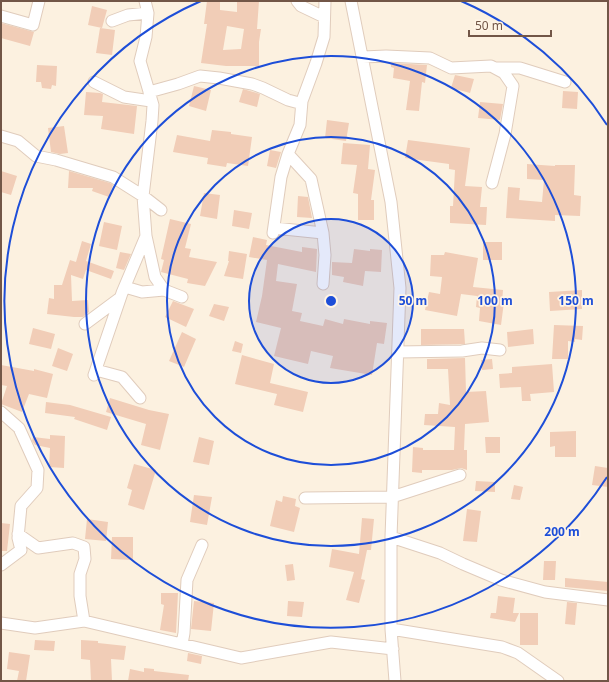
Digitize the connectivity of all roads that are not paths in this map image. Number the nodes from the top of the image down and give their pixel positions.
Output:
1 (39, 1) edge
2 (146, 1) edge
3 (297, 1) edge
4 (325, 1) edge
5 (351, 1) edge
6 (148, 13) junction
7 (1, 16) edge
8 (324, 17) junction
9 (112, 21) dead end
10 (363, 57) junction
11 (496, 68) junction
12 (94, 82) dead end
13 (565, 82) dead end
14 (150, 96) junction
15 (302, 101) junction
16 (1, 136) edge
17 (288, 154) junction
18 (492, 184) dead end
19 (143, 196) junction
20 (161, 210) dead end
21 (322, 233) junction
22 (146, 236) junction
23 (323, 284) dead end
24 (125, 286) junction
25 (164, 290) junction
26 (182, 297) dead end
27 (120, 298) junction
28 (85, 324) dead end
29 (500, 350) dead end
30 (398, 352) junction
31 (140, 398) dead end
32 (1, 412) edge
33 (460, 475) dead end
34 (392, 497) junction
35 (305, 498) dead end
36 (18, 534) junction
37 (391, 537) junction
38 (202, 545) dead end
39 (1, 566) edge
40 (608, 600) edge
41 (84, 621) junction
42 (1, 623) edge
43 (391, 630) junction
44 (182, 644) junction
45 (393, 649) junction
46 (395, 681) edge
47 (558, 681) edge

1 - 7 street
2 - 6 street
3 - 8 street
4 - 8 street
5 - 10 street
6 - 9 street
6 - 14 street
8 - 15 street
10 - 11 street
10 - 30 street
11 - 13 street
11 - 18 street
12 - 14 street
14 - 15 street
14 - 19 street
15 - 17 street
16 - 19 street
17 - 21 street
17 - 21 street
19 - 20 street
19 - 22 street
21 - 23 street
22 - 24 street
22 - 25 street
24 - 25 street
24 - 27 street
25 - 26 street
27 - 28 street
27 - 31 street
29 - 30 street
30 - 34 street
32 - 36 street
33 - 34 street
34 - 35 street
34 - 37 street
36 - 39 street
36 - 41 street
37 - 40 street
37 - 43 street
38 - 44 street
41 - 42 street
41 - 44 street
43 - 45 street
43 - 47 street
44 - 45 street
45 - 46 street

